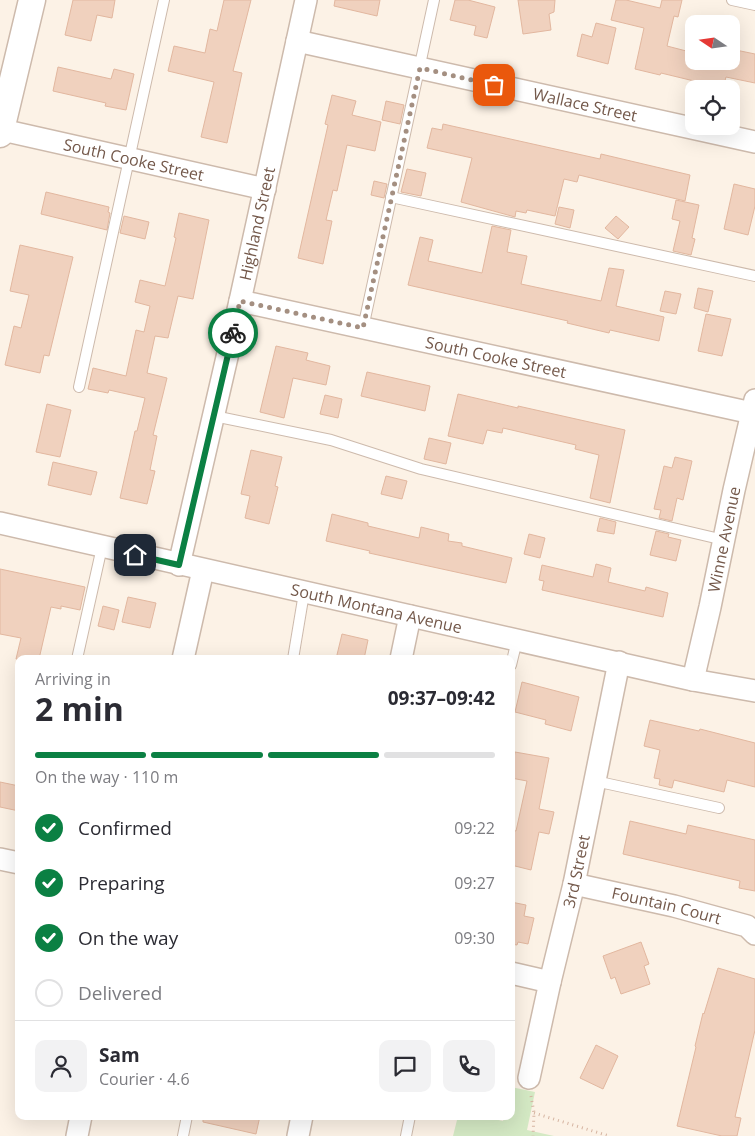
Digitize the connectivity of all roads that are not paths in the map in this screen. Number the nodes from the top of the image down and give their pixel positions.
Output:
1 (32, 0) edge
2 (164, 0) edge
3 (306, 0) edge
4 (434, 0) edge
5 (732, 0) edge
6 (755, 5) edge
7 (297, 42) junction
8 (420, 68) junction
9 (1, 132) edge
10 (755, 142) edge
11 (129, 158) junction
12 (265, 189) junction
13 (391, 197) junction
14 (755, 276) edge
15 (240, 301) junction
16 (363, 328) junction
17 (79, 387) dead end
18 (754, 407) edge
19 (214, 416) junction
20 (0, 523) edge
21 (724, 540) junction
22 (102, 547) junction
23 (179, 565) junction
24 (203, 570) junction
25 (304, 593) junction
26 (410, 616) junction
27 (517, 640) junction
28 (78, 655) edge
29 (184, 655) edge
30 (294, 655) edge
31 (402, 655) edge
32 (513, 655) edge
33 (619, 662) junction
34 (693, 680) junction
35 (755, 692) edge
36 (595, 781) junction
37 (719, 808) dead end
38 (0, 859) edge
39 (15, 862) edge
40 (574, 884) junction
41 (755, 934) edge
42 (515, 975) edge
43 (550, 982) junction
44 (529, 1078) road end
45 (80, 1120) edge
46 (186, 1120) edge
47 (301, 1120) edge
48 (409, 1120) edge
49 (77, 1136) edge
50 (183, 1136) edge
51 (298, 1136) edge
52 (406, 1136) edge

1 - 9 street
2 - 11 lane
3 - 7 street, Highland Street
4 - 8 lane
5 - 6 lane
7 - 8 street, Wallace Street
7 - 12 street, Highland Street
8 - 10 street, Wallace Street
8 - 13 lane
9 - 11 street, South Cooke Street
11 - 12 street, South Cooke Street
11 - 17 lane
12 - 15 street, Highland Street
13 - 14 lane
13 - 16 lane
15 - 16 street, South Cooke Street
15 - 19 street, Highland Street
16 - 18 street, South Cooke Street
18 - 21 street, Winne Avenue
19 - 21 lane
19 - 23 street, Highland Street
20 - 22 street, South Montana Avenue
21 - 34 street, Winne Avenue
22 - 23 street, South Montana Avenue
22 - 28 lane
23 - 24 street, South Montana Avenue
24 - 25 street, South Montana Avenue
24 - 29 street
25 - 26 street, South Montana Avenue
25 - 30 lane
26 - 27 street, South Montana Avenue
26 - 31 street
27 - 32 lane
27 - 33 street, South Montana Avenue
33 - 34 street, South Montana Avenue
33 - 36 street, 3rd Street
34 - 35 street, South Montana Avenue
36 - 37 lane
36 - 40 street, 3rd Street
38 - 39 street
40 - 41 street, Fountain Court
40 - 43 street, 3rd Street
42 - 43 street
43 - 44 street, 3rd Street
45 - 49 street
46 - 50 lane
47 - 51 street
48 - 52 lane

